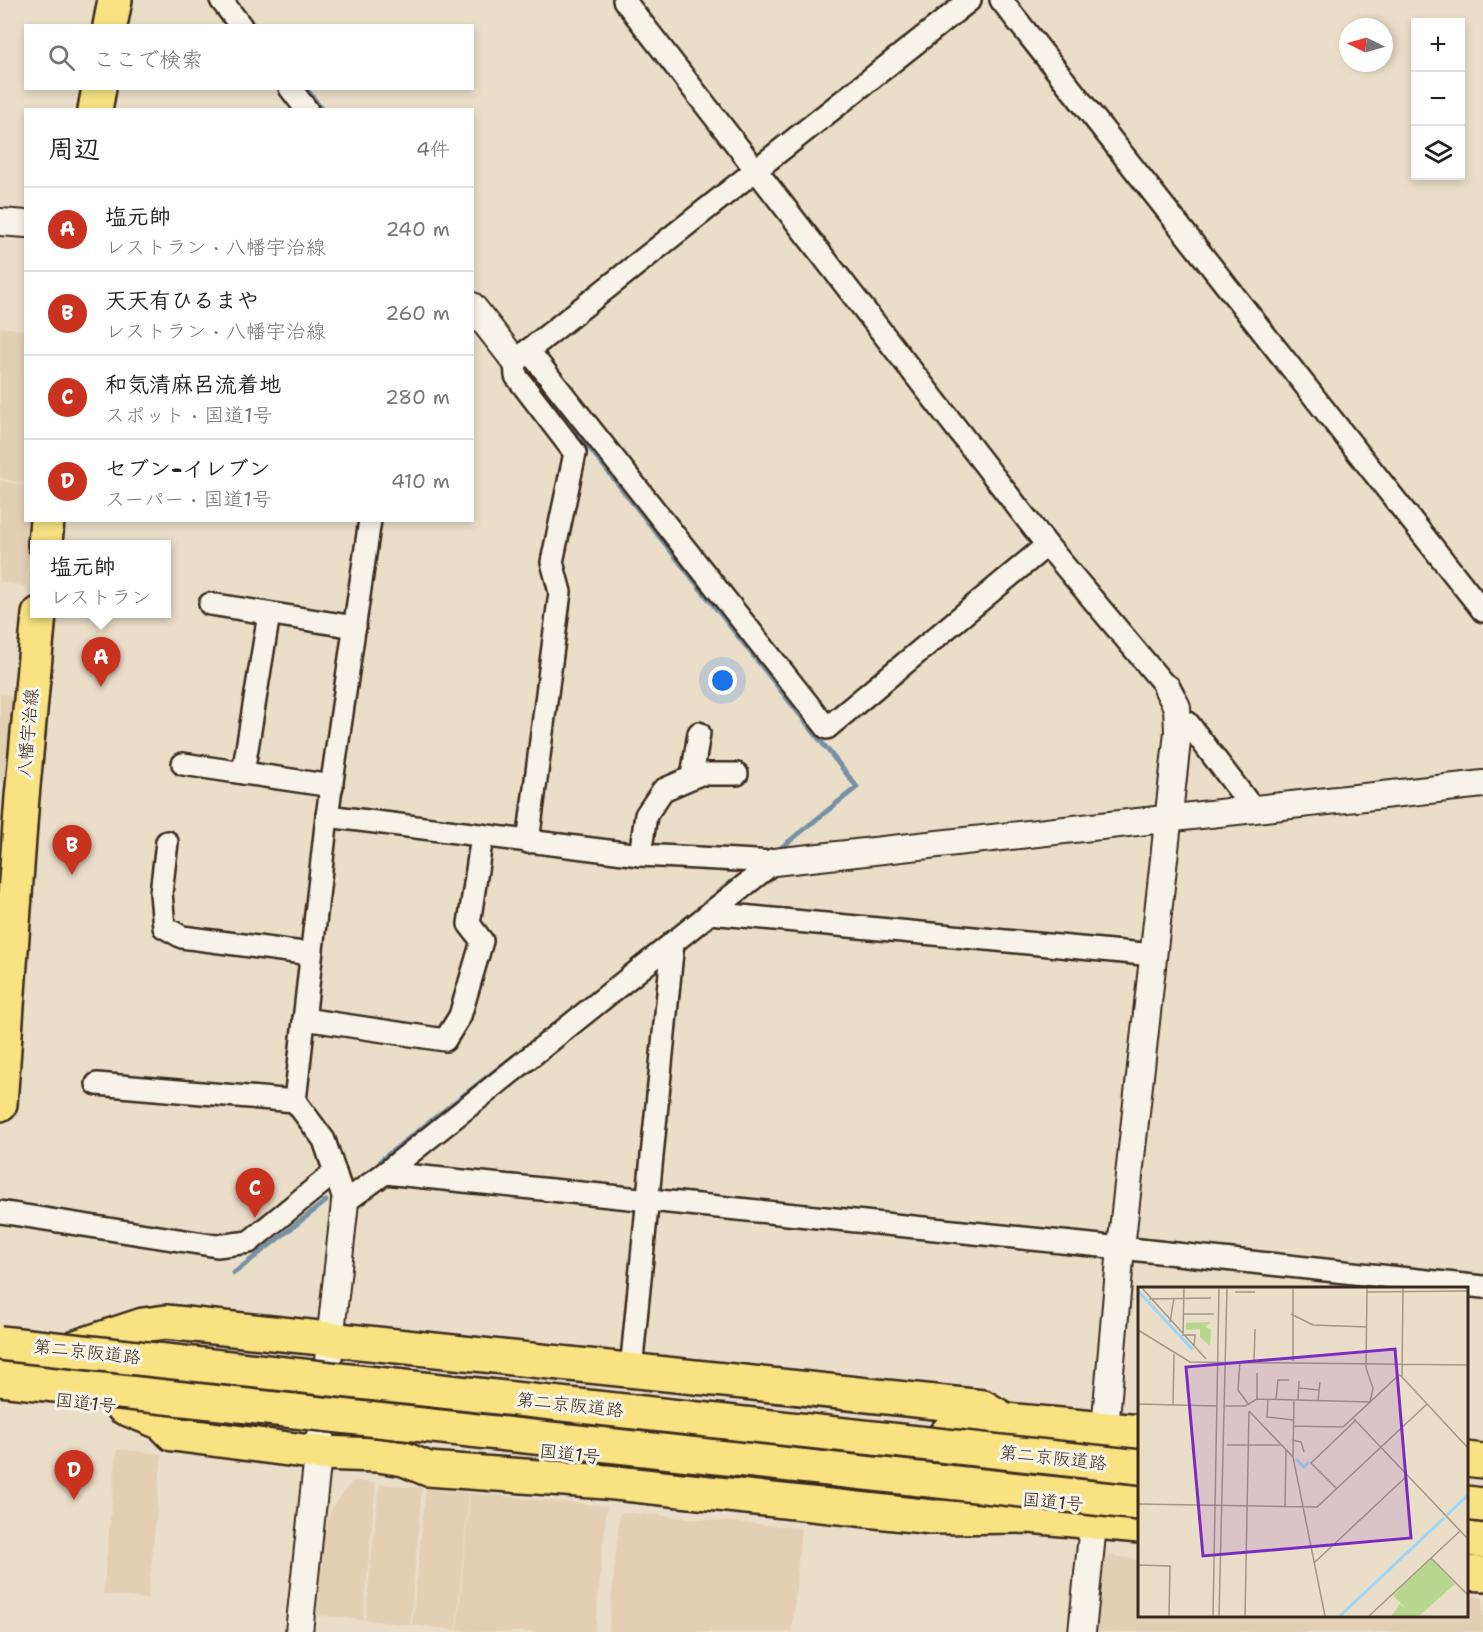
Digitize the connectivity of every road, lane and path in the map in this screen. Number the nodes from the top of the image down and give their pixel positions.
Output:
1 (115, 0) edge
2 (221, 0) edge
3 (624, 0) edge
4 (970, 0) edge
5 (1001, 0) edge
6 (110, 24) edge
7 (239, 24) edge
8 (99, 90) edge
9 (292, 90) edge
10 (95, 108) edge
11 (305, 108) edge
12 (756, 170) junction
13 (0, 222) edge
14 (24, 224) edge
15 (474, 308) edge
16 (521, 355) junction
17 (47, 522) edge
18 (370, 522) edge
19 (45, 540) edge
20 (1047, 545) junction
21 (210, 604) dead end
22 (1483, 611) edge
23 (269, 614) junction
24 (38, 618) edge
25 (355, 627) junction
26 (1167, 688) joint
27 (1188, 723) dead end
28 (699, 733) dead end
29 (183, 764) dead end
30 (243, 773) junction
31 (736, 774) dead end
32 (692, 777) junction
33 (1483, 784) edge
34 (332, 786) junction
35 (11, 796) edge
36 (1254, 810) junction
37 (327, 816) junction
38 (1169, 820) junction
39 (482, 836) junction
40 (167, 842) dead end
41 (528, 842) junction
42 (640, 855) junction
43 (774, 862) junction
44 (710, 912) junction
45 (674, 942) junction
46 (311, 954) junction
47 (1154, 955) junction
48 (304, 1019) junction
49 (98, 1084) dead end
50 (295, 1101) junction
51 (0, 1102) edge
52 (335, 1172) junction
53 (385, 1173) junction
54 (648, 1200) junction
55 (345, 1202) junction
56 (0, 1212) edge
57 (1121, 1248) junction
58 (1483, 1287) edge
59 (330, 1339) junction
60 (0, 1342) edge
61 (73, 1348) junction
62 (488, 1355) junction
63 (631, 1370) junction
64 (327, 1374) junction
65 (0, 1379) edge
66 (0, 1394) edge
67 (521, 1394) junction
68 (1005, 1420) junction
69 (1138, 1433) edge
70 (942, 1439) junction
71 (320, 1441) junction
72 (1103, 1442) junction
73 (536, 1450) junction
74 (1138, 1457) edge
75 (1468, 1459) edge
76 (404, 1460) junction
77 (1483, 1461) edge
78 (1138, 1467) edge
79 (920, 1490) junction
80 (1468, 1493) edge
81 (1483, 1494) edge
82 (1138, 1503) edge
83 (1468, 1503) edge
84 (1483, 1505) edge
85 (1094, 1513) junction
86 (1138, 1513) edge
87 (982, 1518) junction
88 (1138, 1525) edge
89 (1468, 1539) edge
90 (1483, 1541) edge
91 (1468, 1548) edge
92 (1483, 1550) edge
93 (1468, 1573) edge
94 (1483, 1574) edge
95 (299, 1632) edge
96 (1082, 1632) edge

1 - 6 main road
2 - 7 street
3 - 12 street
4 - 12 street
5 - 22 street
8 - 10 main road
9 - 11 street
12 - 16 street
12 - 20 street
13 - 14 street
15 - 16 street
16 - 20 street
16 - 41 street
17 - 19 main road
18 - 25 street
20 - 26 street
21 - 23 street
23 - 25 street
23 - 30 street
24 - 35 main road, 八幡宇治線
25 - 34 street
26 - 38 street
27 - 36 street
28 - 32 street
29 - 30 street
30 - 34 street
31 - 32 street
32 - 42 street
33 - 36 street
34 - 37 street
35 - 51 main road, 八幡宇治線
36 - 38 street
37 - 39 street
37 - 46 street
38 - 43 street
38 - 47 street
39 - 41 street
39 - 48 street
40 - 46 street
41 - 42 street
42 - 43 street
43 - 44 street
44 - 45 street
44 - 47 street
45 - 53 street
45 - 54 street
46 - 48 street
47 - 57 street
48 - 50 street
49 - 50 street
50 - 52 street
52 - 55 street
52 - 56 street
53 - 54 street
53 - 55 street
54 - 57 street
54 - 63 street
55 - 59 street
57 - 58 street
57 - 72 street
59 - 61 main road
59 - 62 main road
59 - 64 street
60 - 61 main road
60 - 78 main road, 第二京阪道路, bridge
61 - 64 main road
62 - 63 main road
62 - 67 main road
63 - 68 main road
64 - 67 main road
64 - 71 street
65 - 82 main road, 第二京阪道路, bridge
66 - 71 main road, 国道1号
67 - 70 main road
68 - 70 main road
68 - 72 main road
69 - 72 main road
70 - 72 main road
71 - 73 main road, 国道1号
71 - 76 main road
71 - 95 street
72 - 74 main road
72 - 85 street
73 - 76 main road
73 - 79 main road, 国道1号
75 - 77 main road
76 - 87 main road
79 - 85 main road, 国道1号
79 - 87 main road
80 - 81 main road
83 - 84 main road
85 - 86 main road, 国道1号
85 - 87 main road
85 - 88 main road
85 - 96 street
89 - 90 main road
91 - 92 main road
93 - 94 main road

